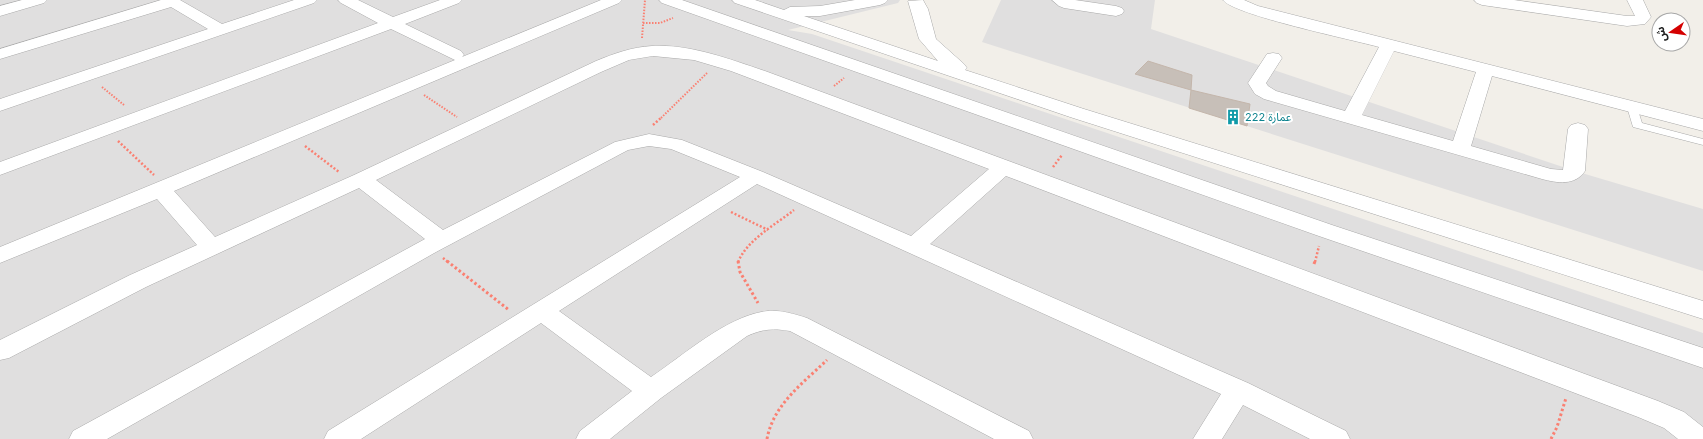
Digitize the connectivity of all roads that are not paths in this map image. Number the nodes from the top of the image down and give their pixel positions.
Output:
1 (39, 0) edge
2 (309, 0) edge
3 (346, 0) edge
4 (454, 0) edge
5 (590, 0) edge
6 (614, 0) edge
7 (667, 0) edge
8 (740, 0) edge
9 (880, 0) edge
10 (912, 0) edge
11 (1060, 0) edge
12 (1231, 0) edge
13 (1482, 0) edge
14 (1635, 0) edge
15 (171, 1) edge
16 (1079, 3) edge
17 (0, 11) edge
18 (1116, 11) dead end
19 (773, 12) junction
20 (391, 23) junction
21 (221, 30) junction
22 (1388, 45) junction
23 (0, 54) edge
24 (455, 55) junction
25 (1273, 58) dead end
26 (1485, 70) junction
27 (967, 75) junction
28 (0, 105) edge
29 (1632, 108) junction
30 (334, 110) junction
31 (1354, 111) junction
32 (1077, 112) junction
33 (1703, 125) edge
34 (1578, 129) dead end
35 (1051, 134) junction
36 (1463, 142) junction
37 (1703, 142) edge
38 (1004, 167) junction
39 (0, 169) edge
40 (756, 176) junction
41 (358, 181) junction
42 (158, 183) junction
43 (0, 242) edge
44 (435, 243) junction
45 (915, 245) junction
46 (212, 248) junction
47 (0, 256) edge
48 (1703, 310) edge
49 (532, 316) junction
50 (0, 351) edge
51 (1703, 358) edge
52 (1238, 390) junction
53 (651, 391) junction
54 (83, 439) edge
55 (338, 439) edge
56 (590, 439) edge
57 (1019, 439) edge
58 (1207, 439) edge
59 (1336, 439) edge
60 (1698, 439) edge

1 - 17 street
2 - 21 street
3 - 20 street
4 - 20 street
5 - 24 street
6 - 30 street
7 - 35 street
8 - 19 street
9 - 19 street
10 - 27 street
11 - 16 street
12 - 22 street
13 - 14 street
15 - 21 street
15 - 23 street
16 - 18 street
19 - 27 street
20 - 24 street
20 - 39 street
21 - 28 street
22 - 26 street
22 - 31 street
24 - 30 street
25 - 31 street
26 - 29 street
26 - 36 street
27 - 32 street
29 - 33 street
29 - 37 lane
30 - 42 street
30 - 42 street
31 - 36 street
32 - 35 street
32 - 48 street
34 - 36 street
35 - 51 street
38 - 41 street
38 - 45 street
38 - 60 street
40 - 44 street
40 - 45 street
40 - 49 street
41 - 44 street
41 - 46 street
42 - 43 street
42 - 46 street
42 - 47 street
44 - 54 street
45 - 52 street
46 - 50 street
49 - 53 street
49 - 55 street
52 - 58 street
52 - 59 street
53 - 56 street
53 - 57 street

